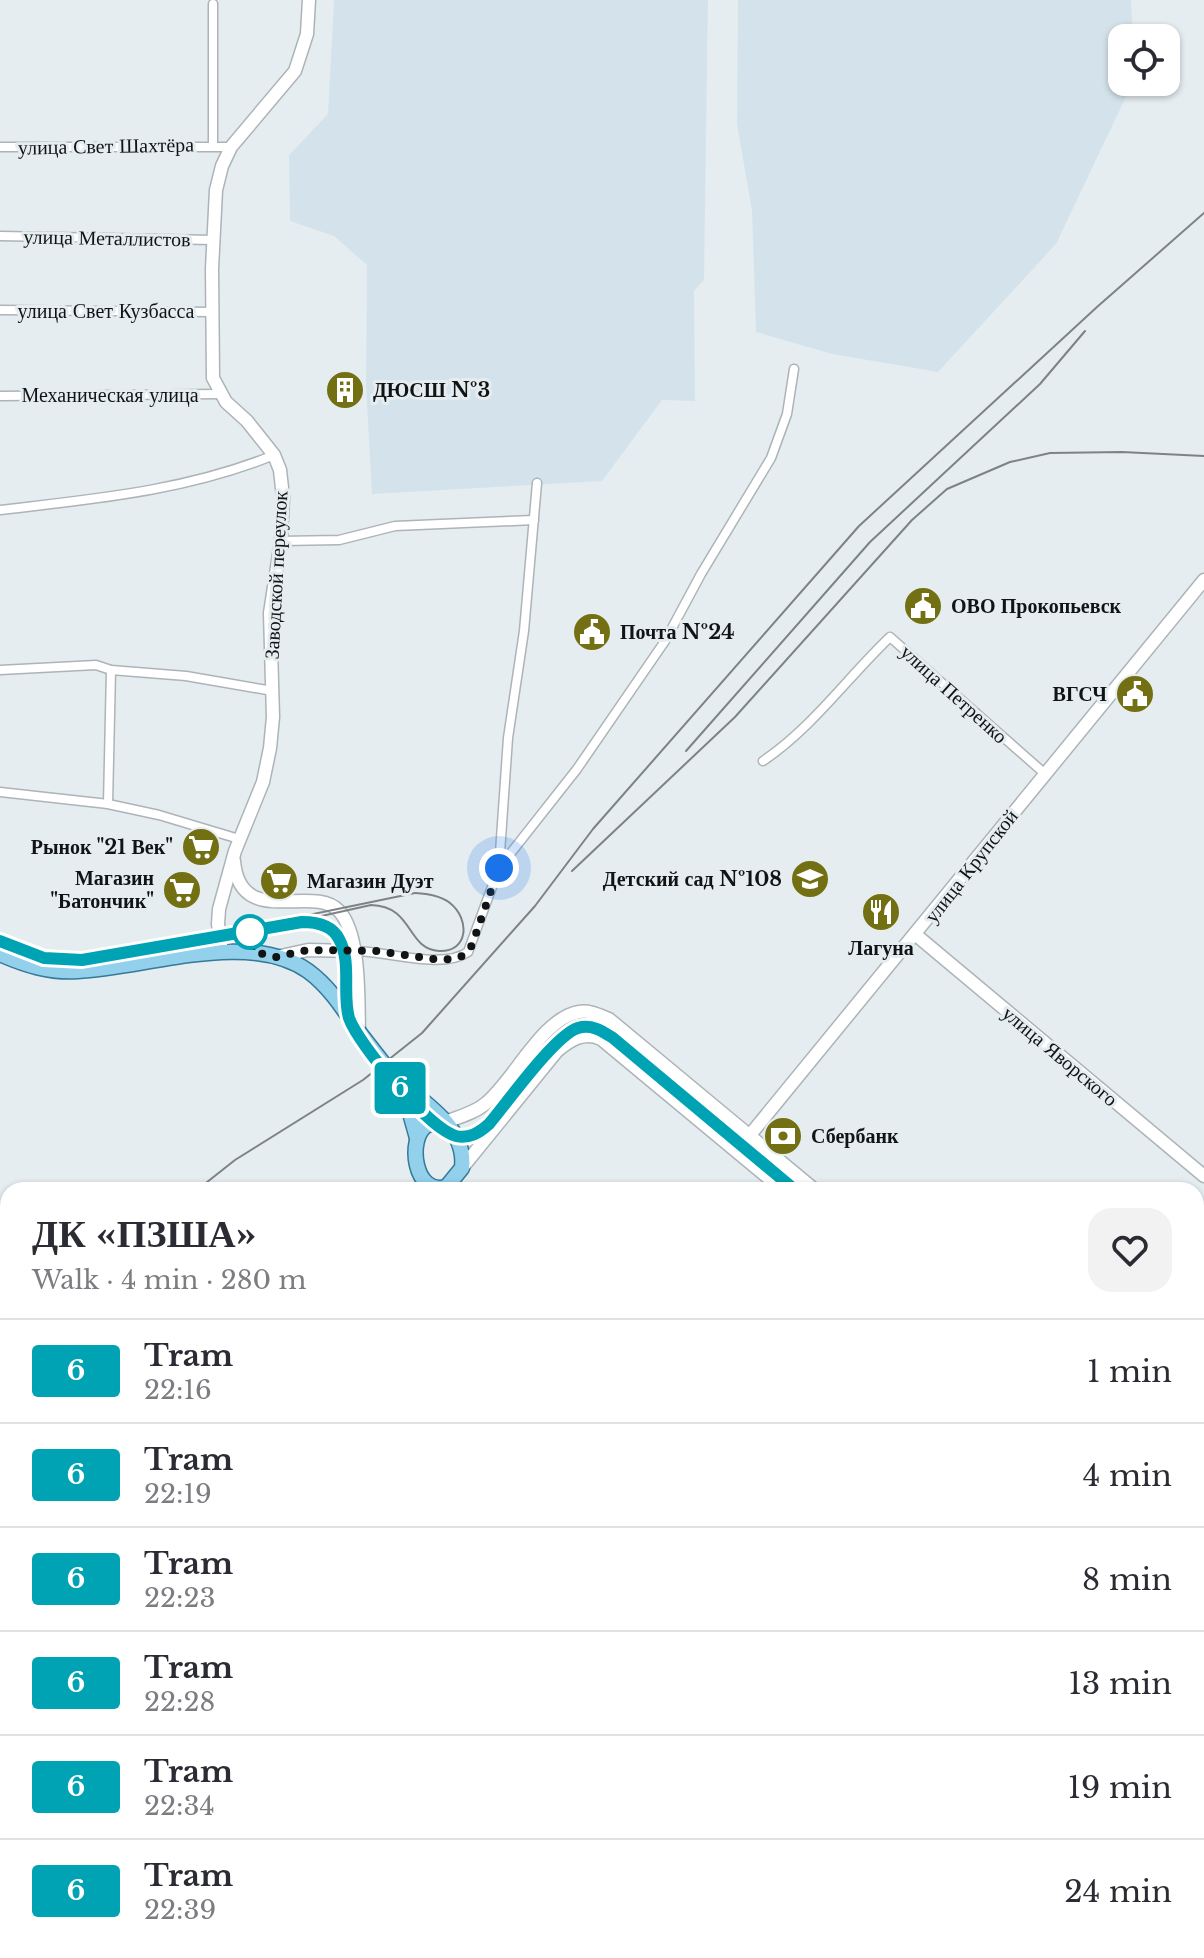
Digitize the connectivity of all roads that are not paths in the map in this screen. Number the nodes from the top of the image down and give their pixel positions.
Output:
1 (309, 0) edge
2 (213, 4) dead end
3 (213, 145) junction
4 (0, 147) edge
5 (231, 147) junction
6 (0, 236) edge
7 (214, 240) junction
8 (0, 310) edge
9 (212, 312) junction
10 (794, 369) dead end
11 (221, 394) junction
12 (0, 396) edge
13 (274, 455) junction
14 (537, 483) dead end
15 (0, 510) edge
16 (534, 520) junction
17 (281, 541) junction
18 (1204, 580) edge
19 (0, 670) edge
20 (111, 670) junction
21 (273, 691) junction
22 (763, 761) dead end
23 (1044, 773) junction
24 (0, 792) edge
25 (108, 804) junction
26 (239, 839) junction
27 (234, 854) junction
28 (499, 868) junction
29 (916, 935) junction
30 (354, 951) junction
31 (222, 952) junction
32 (0, 954) edge
33 (276, 957) junction
34 (359, 1032) junction
35 (394, 1077) junction
36 (445, 1122) junction
37 (750, 1135) junction
38 (417, 1138) junction
39 (736, 1151) junction
40 (417, 1168) junction
41 (462, 1168) junction
42 (1204, 1176) edge
43 (417, 1182) edge
44 (426, 1182) edge
45 (451, 1182) edge
46 (773, 1182) edge
47 (806, 1182) edge

1 - 5 main road
2 - 3 street, улица Свет Шахтёра
3 - 4 street, улица Свет Шахтёра
3 - 5 street, улица Свет Шахтёра
5 - 7 main road
6 - 7 street, улица Металлистов
7 - 9 main road
8 - 9 street, улица Свет Кузбасса
9 - 11 main road
10 - 28 street
11 - 12 street, Механическая улица
11 - 13 main road, Заводской переулок
13 - 15 street
13 - 17 main road, Заводской переулок
14 - 16 street
16 - 17 street
16 - 28 street
17 - 21 main road, Заводской переулок
18 - 23 main road, улица Крупской
19 - 20 street
20 - 21 street
20 - 25 street
21 - 26 main road, Заводской переулок
22 - 23 street, улица Петренко
23 - 29 main road, улица Крупской
24 - 25 street
25 - 26 street
26 - 27 main road, Заводской переулок
27 - 30 main road
27 - 31 main road, Заводской переулок
28 - 30 street
29 - 37 main road, улица Крупской
29 - 42 main road, улица Яворского
30 - 33 main road
30 - 34 main road
31 - 32 main road
31 - 33 main road
33 - 34 main road
34 - 35 main road, bridge
35 - 36 main road
35 - 38 main road
36 - 37 main road
36 - 38 main road
36 - 41 main road
37 - 39 street, улица Крупской
37 - 47 main road
38 - 40 main road
39 - 41 main road
39 - 46 main road
40 - 43 main road
40 - 44 main road
41 - 45 main road

